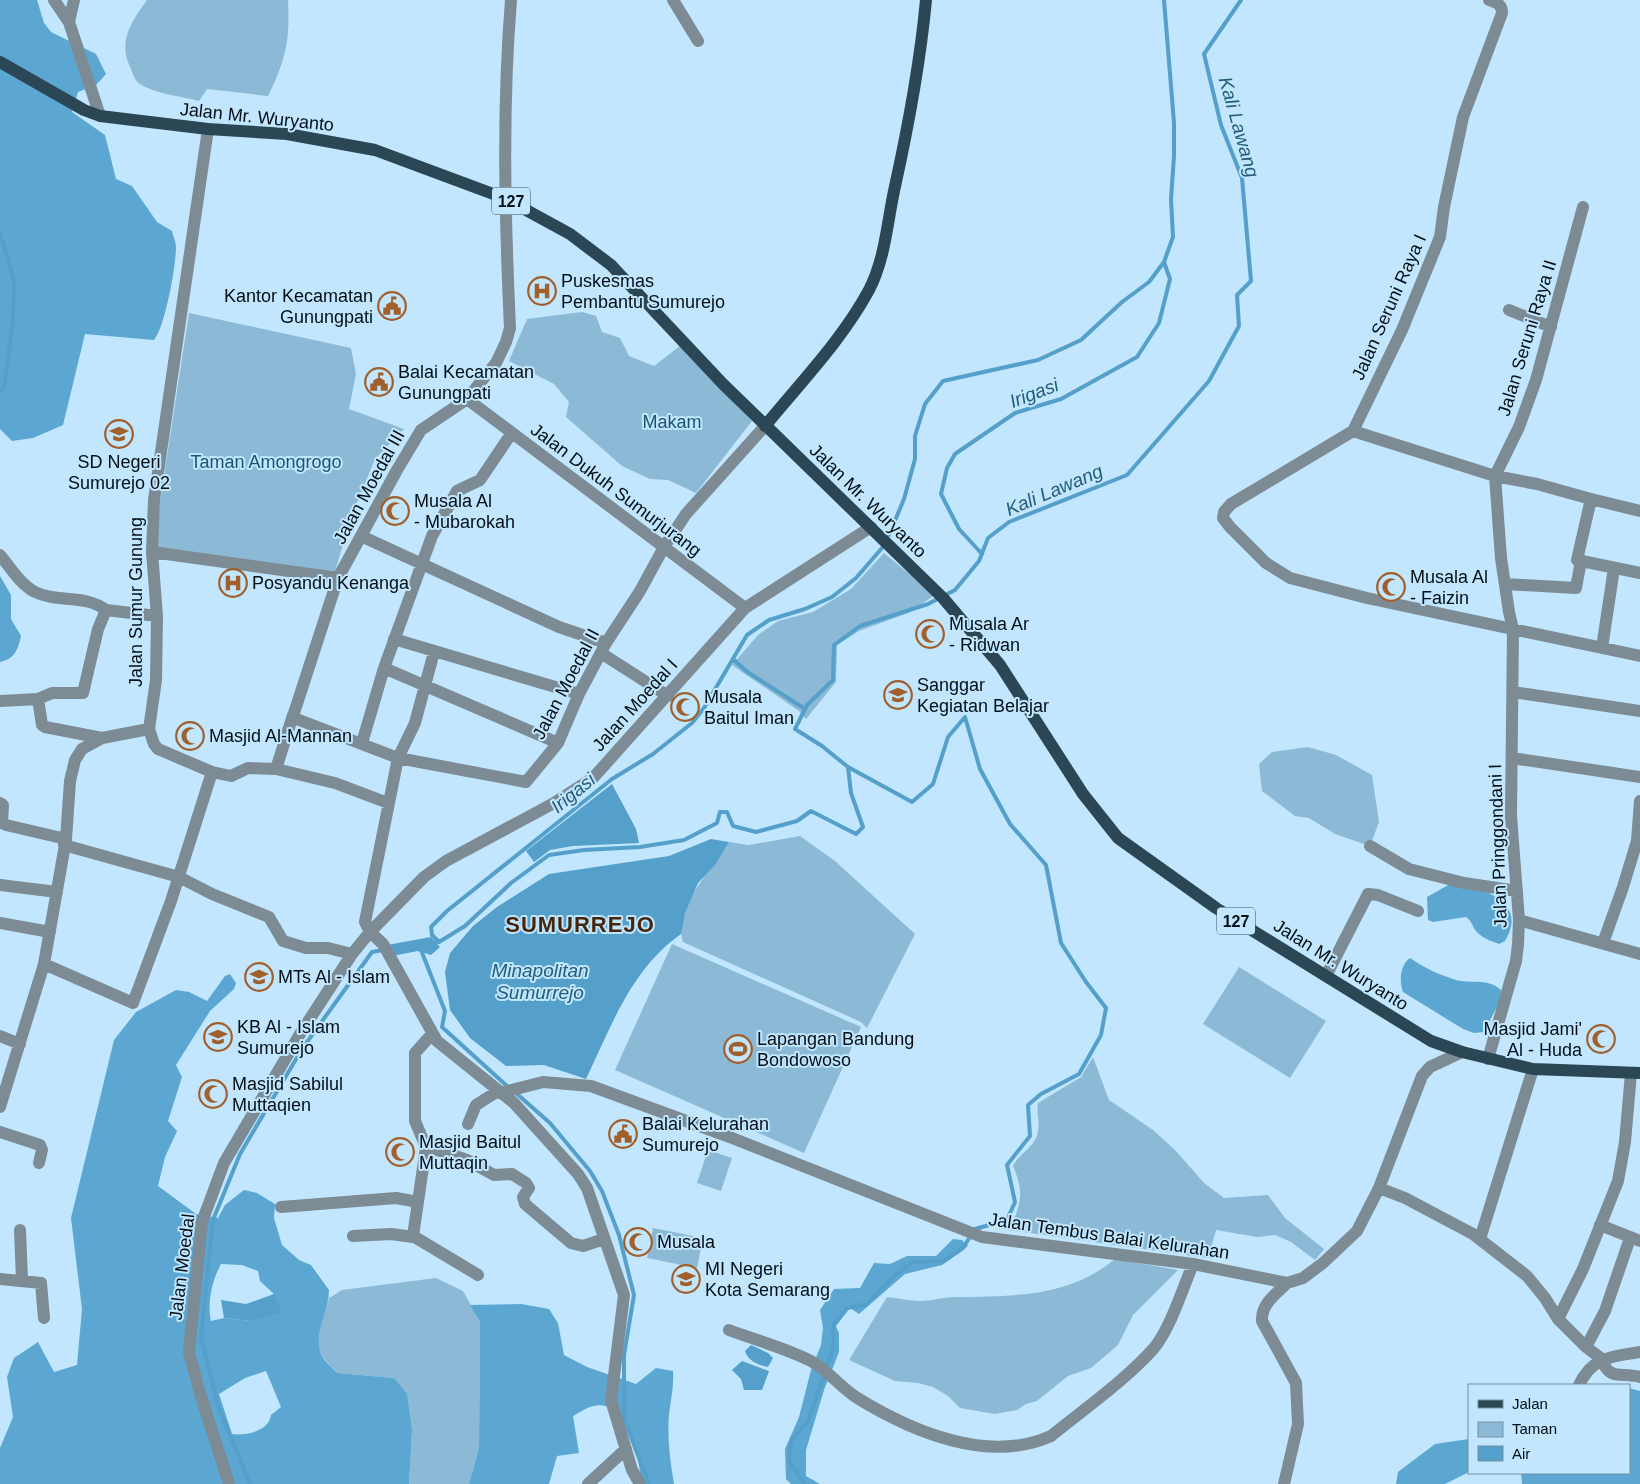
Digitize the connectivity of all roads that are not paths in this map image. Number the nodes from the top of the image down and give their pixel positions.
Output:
1 (54, 0) edge
2 (74, 0) edge
3 (511, 0) edge
4 (673, 0) edge
5 (926, 0) edge
6 (1489, 0) edge
7 (69, 22) junction
8 (698, 41) dead end
9 (0, 62) edge
10 (100, 116) junction
11 (208, 129) junction
12 (504, 198) junction
13 (1583, 207) dead end
14 (1508, 310) dead end
15 (1551, 327) junction
16 (467, 399) junction
17 (765, 426) junction
18 (1352, 431) junction
19 (511, 434) junction
20 (1495, 476) junction
21 (1591, 499) junction
22 (1640, 512) edge
23 (872, 527) junction
24 (361, 536) junction
25 (664, 547) junction
26 (152, 552) junction
27 (0, 555) edge
28 (1581, 562) junction
29 (422, 564) junction
30 (1614, 568) junction
31 (1640, 573) edge
32 (338, 578) junction
33 (1505, 584) junction
34 (745, 608) junction
35 (106, 610) junction
36 (158, 616) junction
37 (1513, 629) junction
38 (394, 639) junction
39 (603, 648) junction
40 (1602, 648) junction
41 (434, 652) junction
42 (1640, 656) edge
43 (384, 668) junction
44 (425, 686) junction
45 (1512, 692) junction
46 (579, 694) junction
47 (668, 696) junction
48 (38, 699) junction
49 (0, 701) edge
50 (1640, 711) edge
51 (293, 715) junction
52 (149, 729) junction
53 (102, 738) junction
54 (362, 743) junction
55 (558, 743) junction
56 (398, 758) junction
57 (1512, 758) junction
58 (276, 769) junction
59 (212, 772) junction
60 (1640, 777) edge
61 (1640, 801) edge
62 (0, 803) edge
63 (388, 803) junction
64 (65, 842) junction
65 (1370, 846) dead end
66 (179, 877) junction
67 (0, 885) edge
68 (1517, 891) junction
69 (57, 892) junction
70 (1418, 911) dead end
71 (1519, 920) junction
72 (0, 923) edge
73 (50, 932) junction
74 (366, 937) junction
75 (1603, 943) junction
76 (352, 954) junction
77 (1640, 954) edge
78 (44, 964) junction
79 (1326, 976) junction
80 (432, 1034) junction
81 (0, 1036) edge
82 (20, 1044) junction
83 (1462, 1052) junction
84 (1488, 1059) junction
85 (1533, 1069) junction
86 (1635, 1073) edge
87 (499, 1092) junction
88 (1, 1100) edge
89 (468, 1124) dead end
90 (0, 1132) edge
91 (426, 1146) junction
92 (39, 1164) dead end
93 (1379, 1188) junction
94 (418, 1202) junction
95 (281, 1206) dead end
96 (1600, 1225) junction
97 (20, 1230) dead end
98 (352, 1236) dead end
99 (413, 1237) junction
100 (604, 1239) junction
101 (1480, 1239) junction
102 (1635, 1240) edge
103 (1193, 1264) junction
104 (478, 1275) dead end
105 (0, 1279) edge
106 (22, 1280) junction
107 (1287, 1283) junction
108 (44, 1318) dead end
109 (1558, 1319) junction
110 (729, 1330) dead end
111 (1586, 1347) junction
112 (1640, 1352) edge
113 (1602, 1359) junction
114 (1640, 1377) edge
115 (1579, 1384) edge
116 (626, 1449) junction
117 (230, 1484) edge
118 (588, 1484) edge
119 (640, 1484) edge
120 (1284, 1484) edge

1 - 7 street
2 - 7 street
3 - 12 street, Jalan Moedal III
4 - 8 street
5 - 17 main road
6 - 18 street, Jalan Seruni Raya I
7 - 10 street
9 - 10 main road, Jalan Mr. Wuryanto / 127
10 - 11 main road, Jalan Mr. Wuryanto / 127
11 - 12 main road, Jalan Mr. Wuryanto / 127
11 - 26 street, Jalan Sumur Gunung
12 - 16 street, Jalan Moedal III
12 - 17 main road, Jalan Mr. Wuryanto / 127
13 - 15 street, Jalan Seruni Raya II
14 - 15 street
15 - 20 street, Jalan Seruni Raya II
16 - 19 street, Jalan Dukuh Sumurjurang
16 - 24 street, Jalan Moedal III
17 - 23 main road, Jalan Mr. Wuryanto / 127
17 - 25 street, Jalan Moedal II
18 - 20 street
18 - 37 street
19 - 25 street, Jalan Dukuh Sumurjurang
19 - 29 street
20 - 21 street
20 - 33 street, Jalan Seruni Raya II
21 - 22 street
21 - 28 street
23 - 34 street, Jalan Moedal I
23 - 79 main road, Jalan Mr. Wuryanto / 127
24 - 29 street
24 - 32 street, Jalan Moedal III
25 - 34 street, Jalan Dukuh Sumurjurang
25 - 39 street, Jalan Moedal II
26 - 32 street
26 - 36 street, Jalan Sumur Gunung
27 - 35 street
28 - 30 street
28 - 33 street
29 - 38 street
29 - 39 street
30 - 31 street
30 - 40 street
32 - 51 street, Jalan Moedal III
33 - 37 street, Jalan Seruni Raya II
34 - 47 street, Jalan Moedal I
35 - 36 street
35 - 48 street
36 - 52 street, Jalan Sumur Gunung
37 - 40 street
37 - 45 street, Jalan Pringgondani I
38 - 41 street
38 - 43 street
39 - 46 street, Jalan Moedal II
39 - 47 street
40 - 42 street
41 - 44 street
41 - 46 street
43 - 44 street
43 - 54 street
44 - 55 street
44 - 56 street
45 - 50 street
45 - 57 street, Jalan Pringgondani I
46 - 55 street, Jalan Moedal II
47 - 74 street, Jalan Moedal I
48 - 49 street
48 - 53 street
51 - 54 street
51 - 58 street, Jalan Moedal III
52 - 53 street
52 - 59 street
53 - 64 street
54 - 56 street
55 - 56 street, Jalan Moedal II
56 - 63 street
57 - 60 street
57 - 68 street, Jalan Pringgondani I
58 - 59 street
58 - 63 street
59 - 66 street
61 - 75 street
62 - 64 street
63 - 74 street
64 - 66 street
64 - 69 street
65 - 68 street
66 - 76 street
66 - 78 street
67 - 69 street
68 - 71 street, Jalan Pringgondani I
69 - 73 street
70 - 79 street
71 - 75 street
71 - 84 street, Jalan Pringgondani I
72 - 73 street
73 - 78 street
74 - 76 street, Jalan Moedal
74 - 80 street
75 - 77 street
76 - 117 street, Jalan Moedal
78 - 82 street
79 - 83 main road, Jalan Mr. Wuryanto / 127
80 - 87 street
80 - 91 street
81 - 82 street
82 - 88 street
83 - 84 main road, Jalan Mr. Wuryanto / 127
83 - 93 street
84 - 85 main road, Jalan Mr. Wuryanto / 127
85 - 86 main road, Jalan Mr. Wuryanto / 127
85 - 101 street
86 - 96 street
87 - 89 street, Jalan Tembus Balai Kelurahan
87 - 100 street
87 - 103 street, Jalan Tembus Balai Kelurahan
90 - 92 street
91 - 94 street
91 - 100 street
93 - 101 street
93 - 107 street
94 - 95 street
94 - 99 street
96 - 102 street
96 - 109 street
97 - 106 street
98 - 99 street
99 - 104 street
100 - 116 street
101 - 109 street
102 - 111 street
103 - 107 street, Jalan Tembus Balai Kelurahan
103 - 110 street
105 - 106 street
106 - 108 street
107 - 120 street
109 - 111 street
111 - 113 street
112 - 113 street
113 - 114 street
113 - 115 street
116 - 118 street
116 - 119 street

